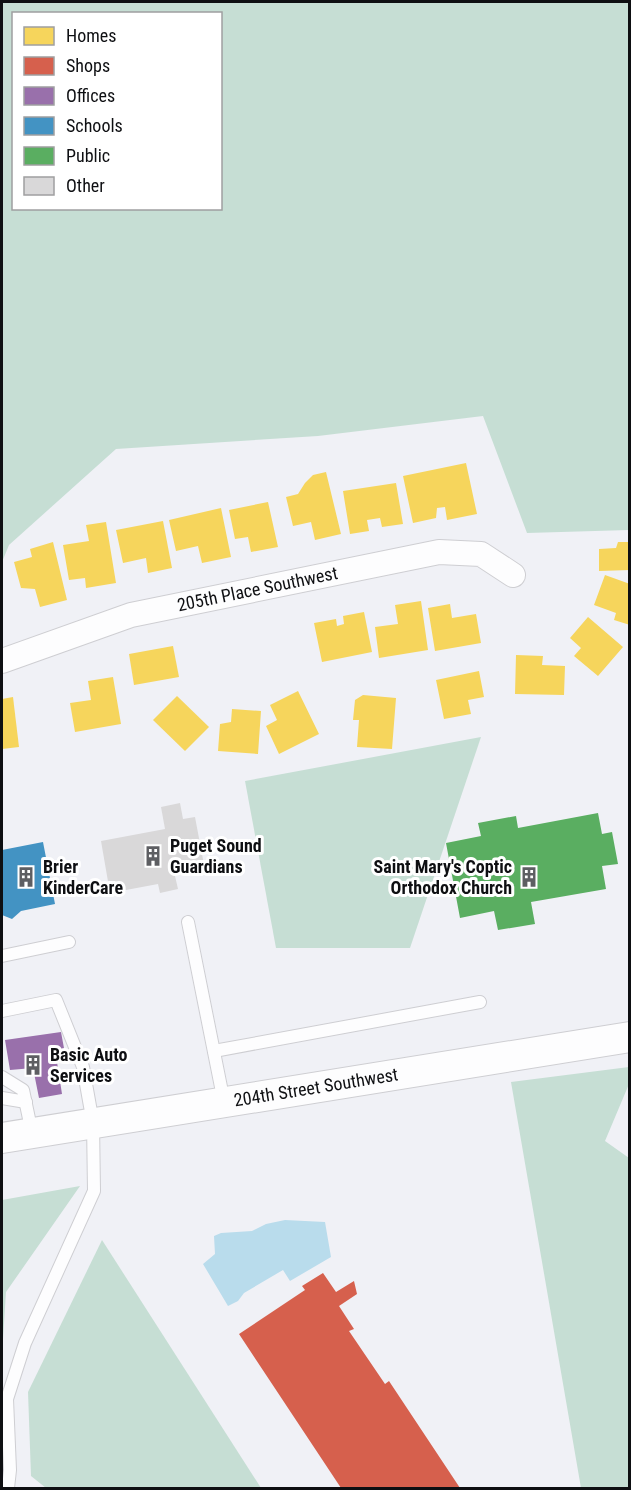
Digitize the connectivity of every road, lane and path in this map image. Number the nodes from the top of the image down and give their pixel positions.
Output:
1 (513, 574) dead end
2 (2, 661) edge
3 (188, 922) dead end
4 (69, 942) dead end
5 (2, 956) edge
6 (480, 1002) dead end
7 (2, 1011) edge
8 (630, 1037) edge
9 (214, 1051) junction
10 (2, 1077) edge
11 (24, 1096) junction
12 (2, 1098) edge
13 (224, 1102) junction
14 (93, 1123) junction
15 (32, 1133) junction
16 (2, 1138) edge
17 (11, 1487) edge

1 - 2 street, 205th Place Southwest
3 - 9 lane
4 - 5 lane
6 - 9 lane
7 - 14 lane
8 - 13 street, 204th Street Southwest
9 - 13 lane
10 - 11 lane
11 - 12 lane
11 - 15 lane
13 - 14 street, 204th Street Southwest
14 - 15 street, 204th Street Southwest
14 - 17 lane
15 - 16 street, 204th Street Southwest

